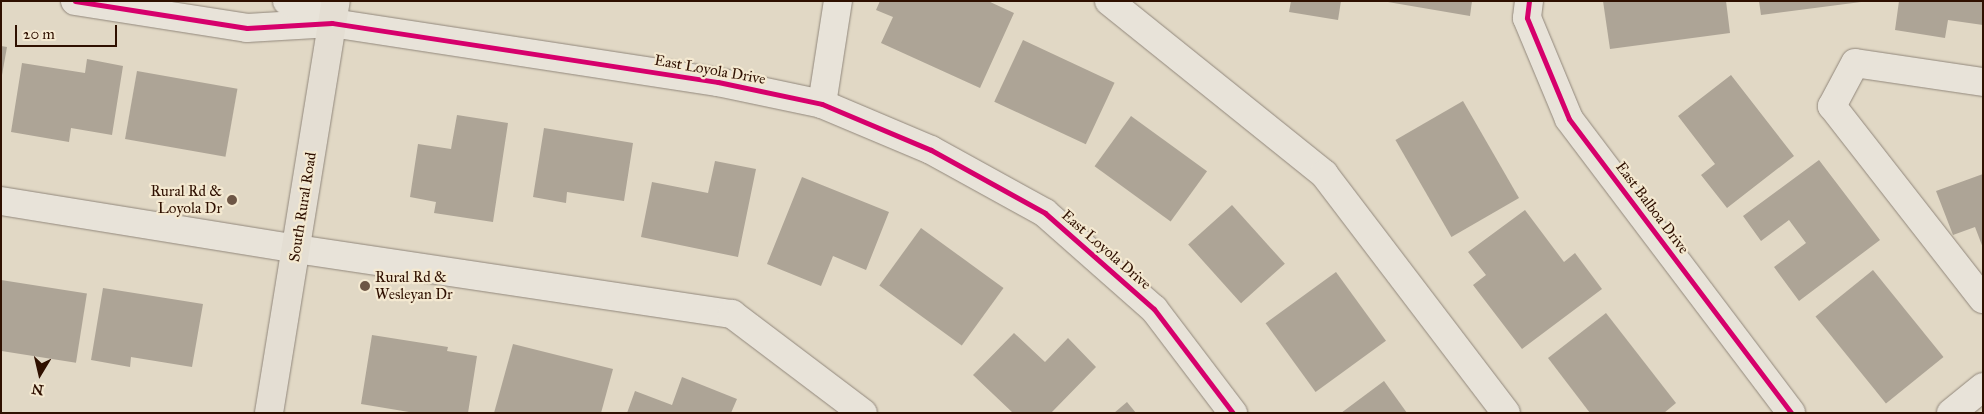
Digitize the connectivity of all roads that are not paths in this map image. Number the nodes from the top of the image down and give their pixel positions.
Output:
1 (75, 1) edge
2 (287, 1) edge
3 (838, 1) edge
4 (1109, 1) edge
5 (1529, 1) edge
6 (334, 12) edge
7 (1983, 82) edge
8 (822, 104) junction
9 (1, 201) edge
10 (296, 249) junction
11 (1983, 300) edge
12 (1983, 387) edge
13 (269, 413) edge
14 (863, 413) edge
15 (1233, 413) edge
16 (1506, 413) edge
17 (1791, 413) edge
18 (1951, 413) edge

1 - 6 street, East Loyola Drive
2 - 6 street, East Loyola Drive
3 - 8 street
4 - 16 street
5 - 17 street, East Balboa Drive
6 - 8 street, East Loyola Drive
6 - 10 main road, South Rural Road
7 - 11 street
8 - 15 street, East Loyola Drive
9 - 10 street
10 - 13 main road, South Rural Road
10 - 14 street
12 - 18 street

